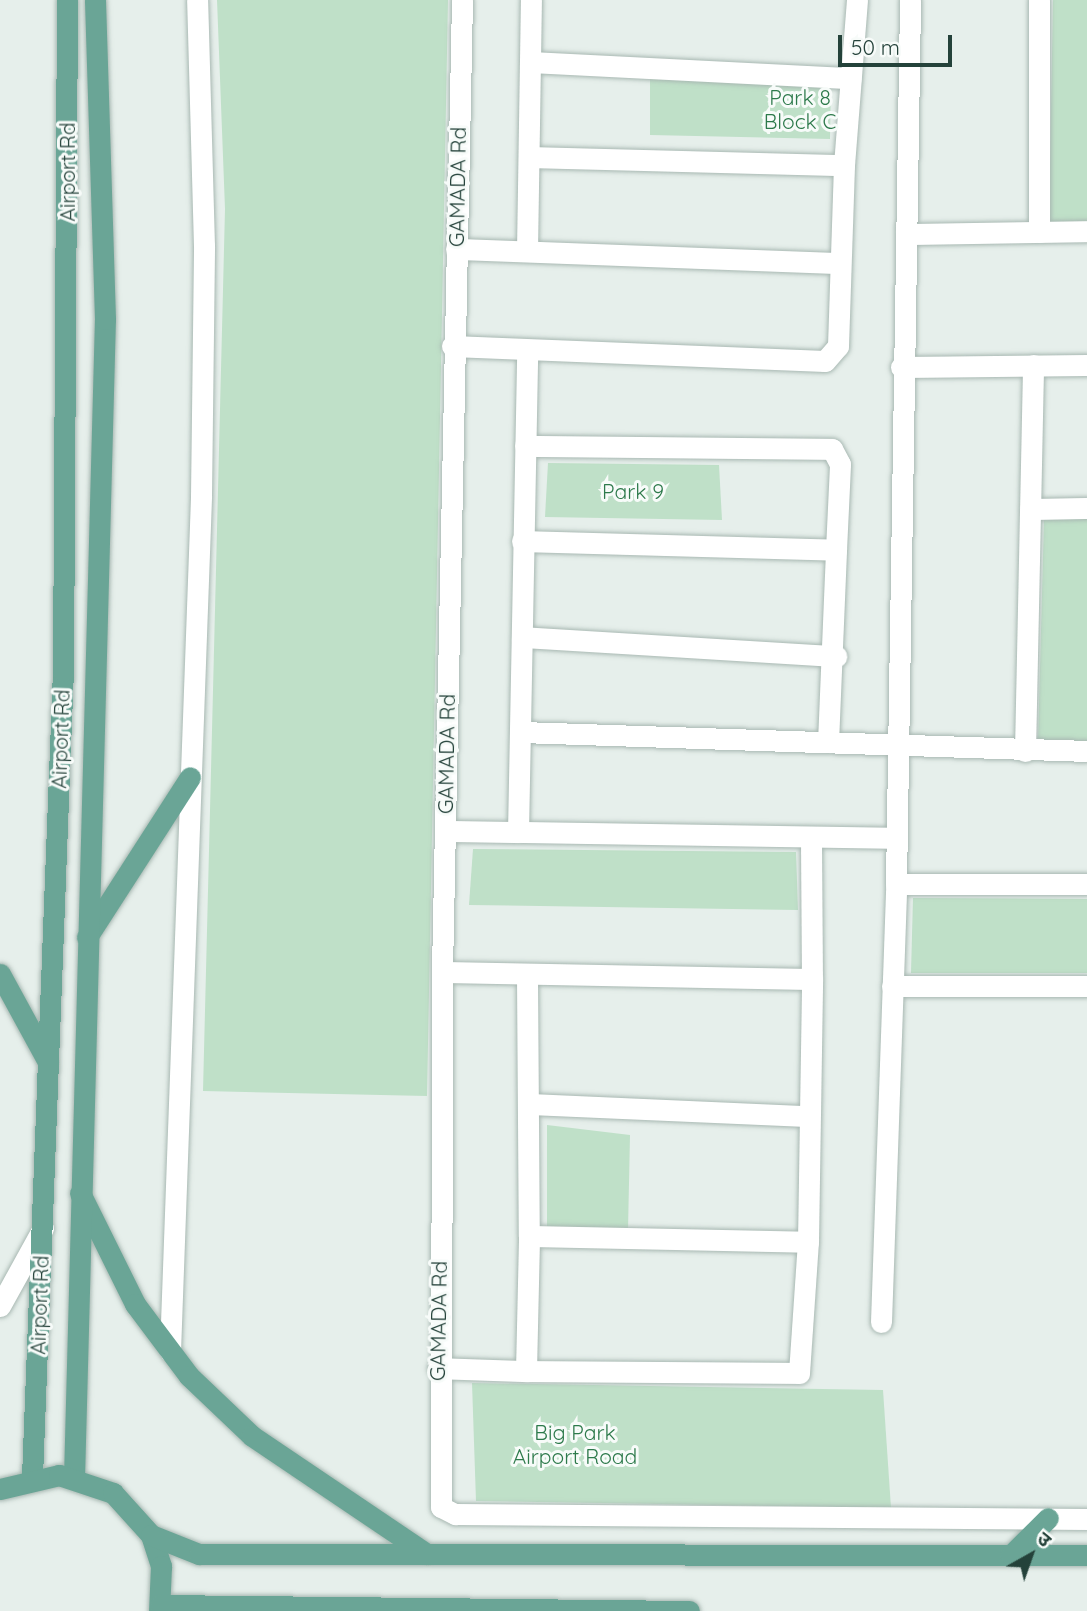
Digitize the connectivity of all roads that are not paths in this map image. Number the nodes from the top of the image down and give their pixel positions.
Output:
1 (67, 0) edge
2 (95, 0) edge
3 (197, 0) edge
4 (461, 0) edge
5 (531, 0) edge
6 (857, 0) edge
7 (910, 0) edge
8 (1040, 0) edge
9 (531, 62) junction
10 (851, 78) junction
11 (529, 157) junction
12 (844, 165) junction
13 (1087, 231) edge
14 (1038, 232) junction
15 (906, 234) junction
16 (456, 249) junction
17 (527, 251) junction
18 (839, 263) junction
19 (452, 346) junction
20 (527, 351) junction
21 (1033, 365) junction
22 (1087, 365) edge
23 (901, 367) junction
24 (526, 446) junction
25 (1087, 508) edge
26 (1030, 509) junction
27 (522, 541) junction
28 (836, 550) junction
29 (522, 637) junction
30 (836, 656) junction
31 (521, 732) junction
32 (828, 742) junction
33 (893, 747) junction
34 (1025, 751) junction
35 (1087, 751) edge
36 (190, 777) junction
37 (446, 831) junction
38 (519, 832) junction
39 (895, 838) junction
40 (811, 839) junction
41 (896, 884) junction
42 (1087, 884) edge
43 (86, 938) junction
44 (442, 972) junction
45 (0, 974) edge
46 (527, 976) junction
47 (812, 979) junction
48 (892, 986) junction
49 (1087, 986) edge
50 (49, 1064) junction
51 (529, 1104) junction
52 (808, 1116) junction
53 (78, 1189) junction
54 (43, 1228) junction
55 (529, 1236) junction
56 (808, 1242) junction
57 (0, 1307) edge
58 (881, 1322) dead end
59 (170, 1351) junction
60 (438, 1368) junction
61 (526, 1371) junction
62 (32, 1477) junction
63 (74, 1478) junction
64 (0, 1489) edge
65 (1048, 1518) junction
66 (1087, 1519) edge
67 (151, 1535) junction
68 (427, 1554) junction
69 (1011, 1555) junction
70 (1087, 1555) edge
71 (160, 1608) edge
72 (398, 1609) edge
73 (689, 1611) edge

1 - 50 main road, Airport Rd
2 - 43 main road
3 - 36 street
4 - 16 street, GAMADA Rd
5 - 9 street
6 - 10 street
7 - 15 street
8 - 14 street
9 - 10 street
9 - 11 street
10 - 12 street
11 - 12 street
11 - 17 street
12 - 18 street
13 - 14 street
14 - 15 street
15 - 23 street
16 - 17 street
16 - 19 street, GAMADA Rd
17 - 18 street
18 - 20 street
19 - 20 street
19 - 37 street, GAMADA Rd
20 - 24 street
21 - 22 street
21 - 23 street
21 - 26 street
23 - 33 street
24 - 27 street
24 - 28 street
25 - 26 street
26 - 34 street
27 - 28 street
27 - 29 street
28 - 30 street
29 - 30 street
29 - 31 street
30 - 32 street
31 - 32 street
31 - 38 street
32 - 33 street
33 - 34 street
33 - 39 street
34 - 35 street
36 - 43 main road
36 - 59 street
37 - 38 street
37 - 44 street, GAMADA Rd
38 - 40 street
39 - 40 street
39 - 41 street
40 - 47 street
41 - 42 street
41 - 48 street
43 - 53 main road
44 - 46 street
44 - 60 street, GAMADA Rd
45 - 50 main road
46 - 47 street
46 - 51 street
47 - 52 street
48 - 49 street
48 - 58 street
50 - 54 main road, Airport Rd
51 - 52 street
51 - 55 street
52 - 56 street
53 - 59 main road
53 - 63 main road
54 - 57 street
54 - 62 main road, Airport Rd
55 - 56 street
55 - 61 street
56 - 61 street
59 - 68 main road
60 - 61 street
60 - 65 street, GAMADA Rd
62 - 63 main road
62 - 64 main road
63 - 67 main road
65 - 66 street
65 - 69 main road
67 - 68 main road
67 - 71 main road
68 - 69 main road
69 - 70 main road
71 - 72 main road
72 - 73 main road

